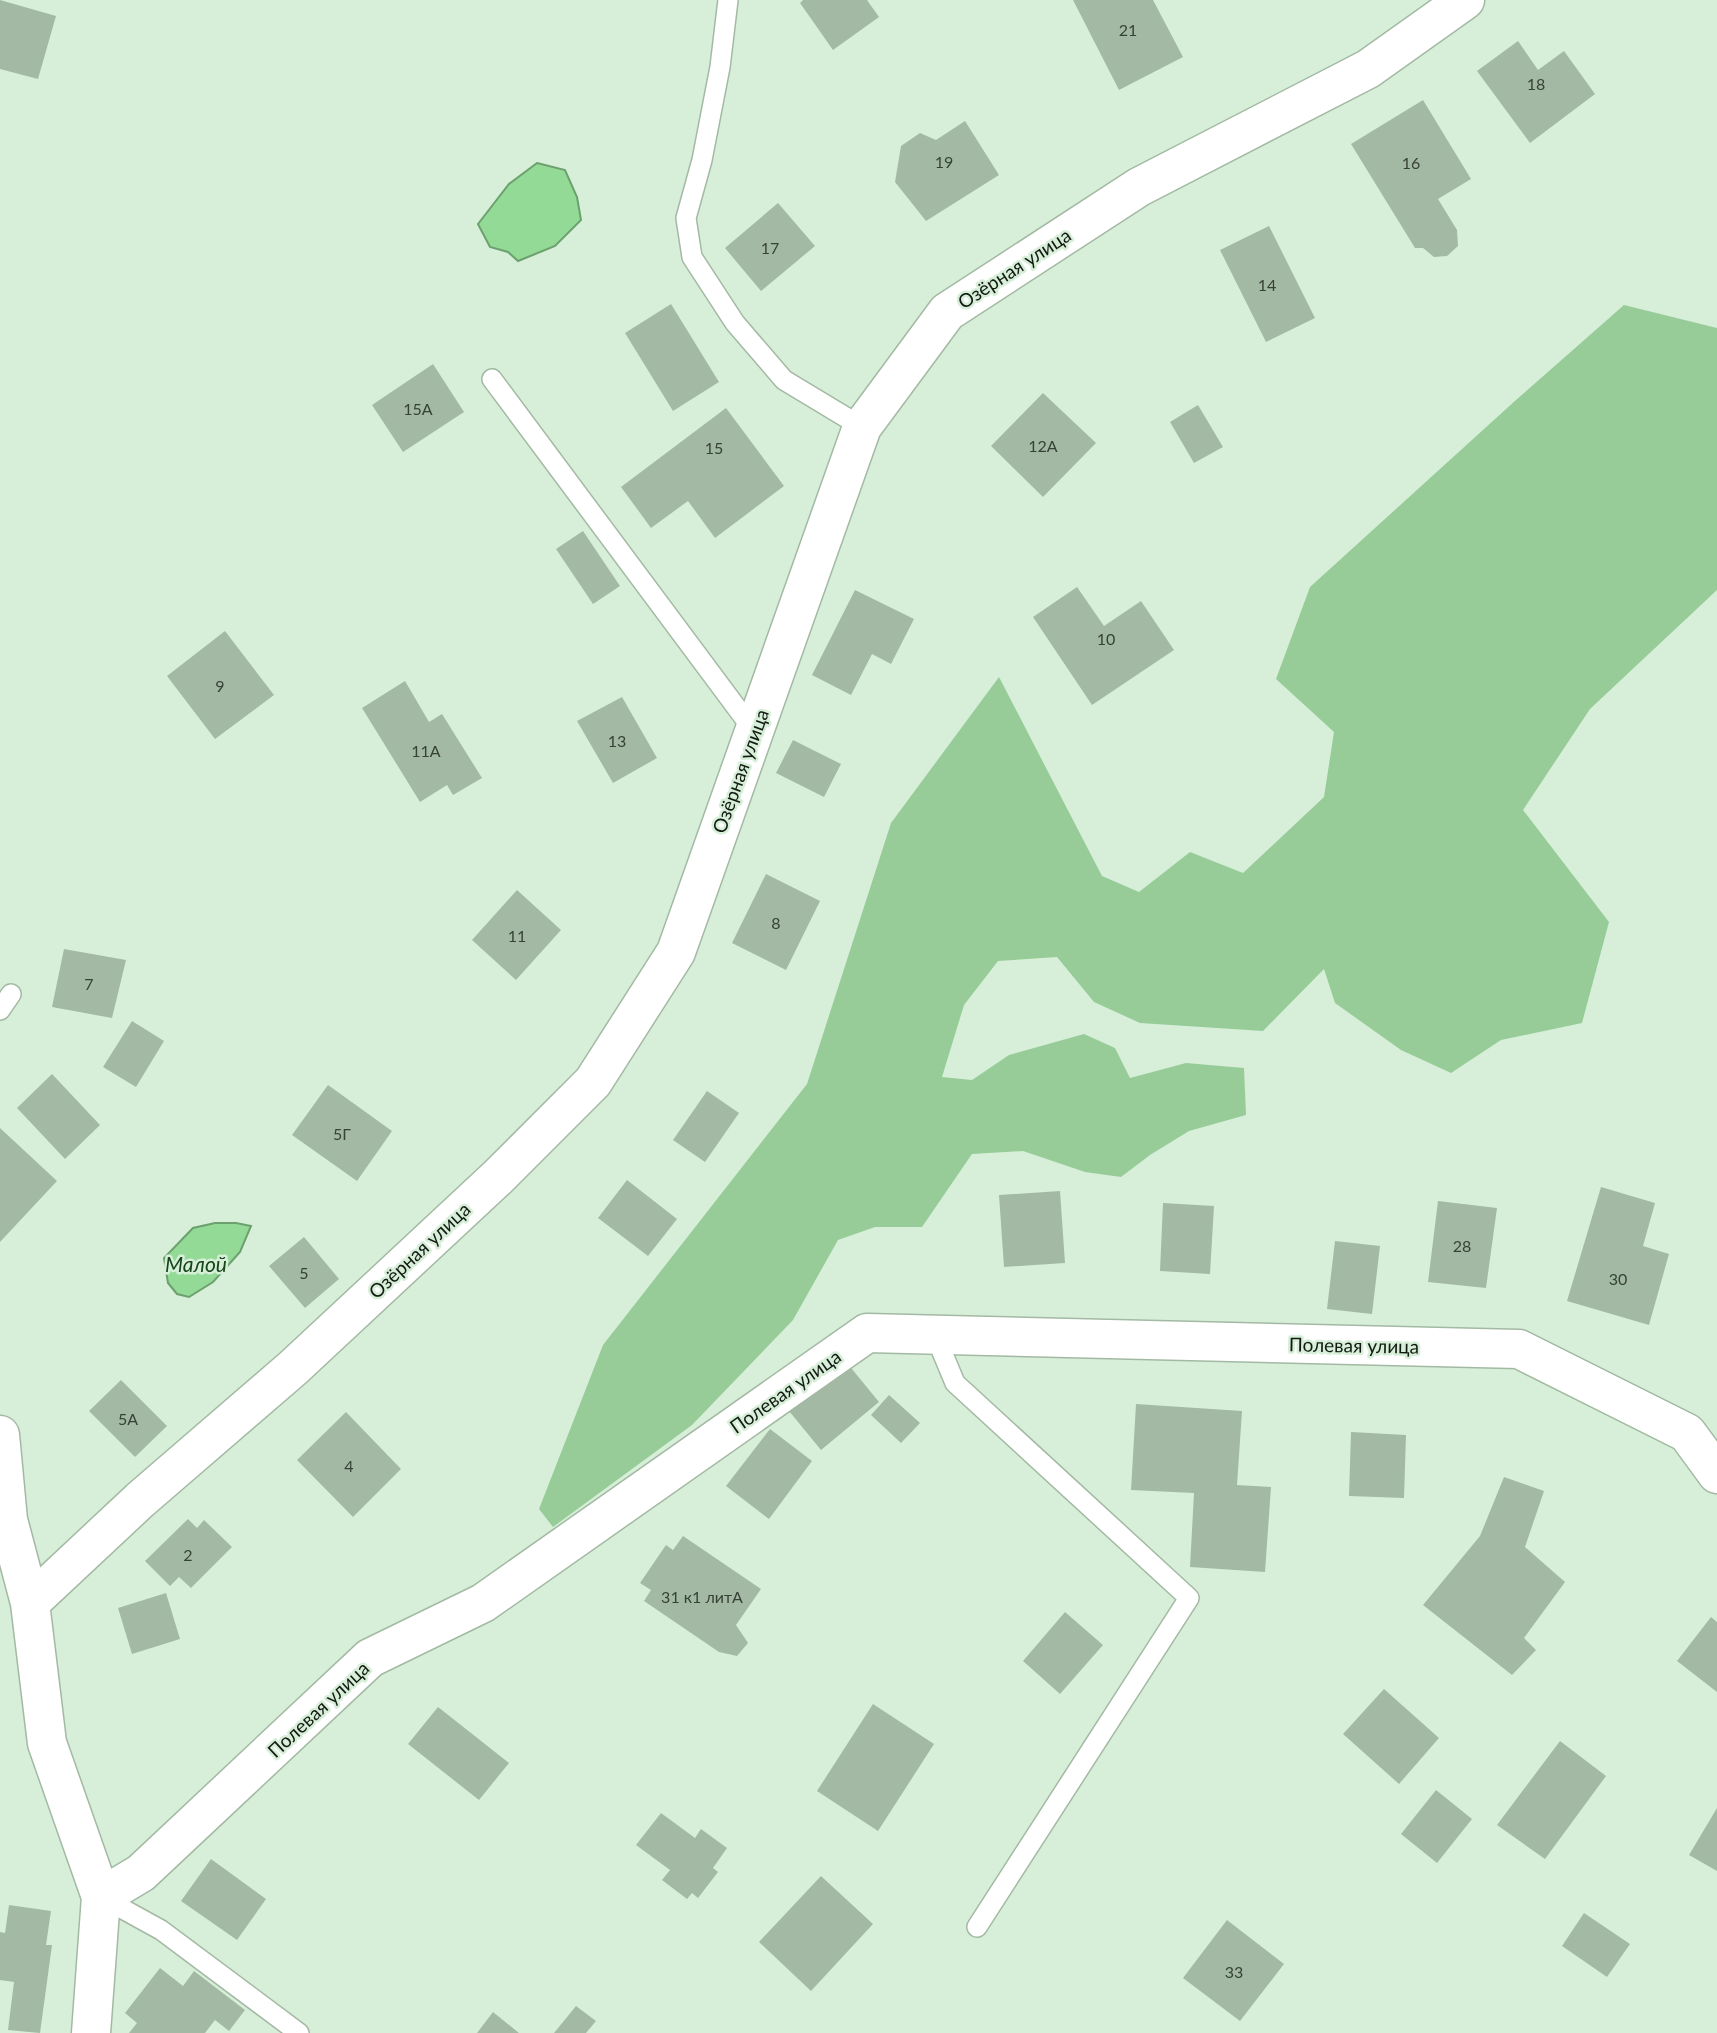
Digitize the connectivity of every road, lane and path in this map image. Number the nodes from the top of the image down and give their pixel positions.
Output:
1 (728, 0) edge
2 (1465, 0) edge
3 (492, 379) dead end
4 (862, 427) junction
5 (754, 731) junction
6 (935, 1335) junction
7 (0, 1435) edge
8 (1717, 1474) edge
9 (30, 1603) junction
10 (101, 1897) junction
11 (977, 1927) dead end
12 (91, 2033) edge
13 (299, 2033) edge

1 - 4 lane
2 - 4 street, Озёрная улица
3 - 5 lane
4 - 5 street, Озёрная улица
5 - 9 street, Озёрная улица
6 - 8 street, Полевая улица
6 - 10 street, Полевая улица
6 - 11 lane
7 - 9 street
9 - 10 street
10 - 12 street
10 - 13 lane

